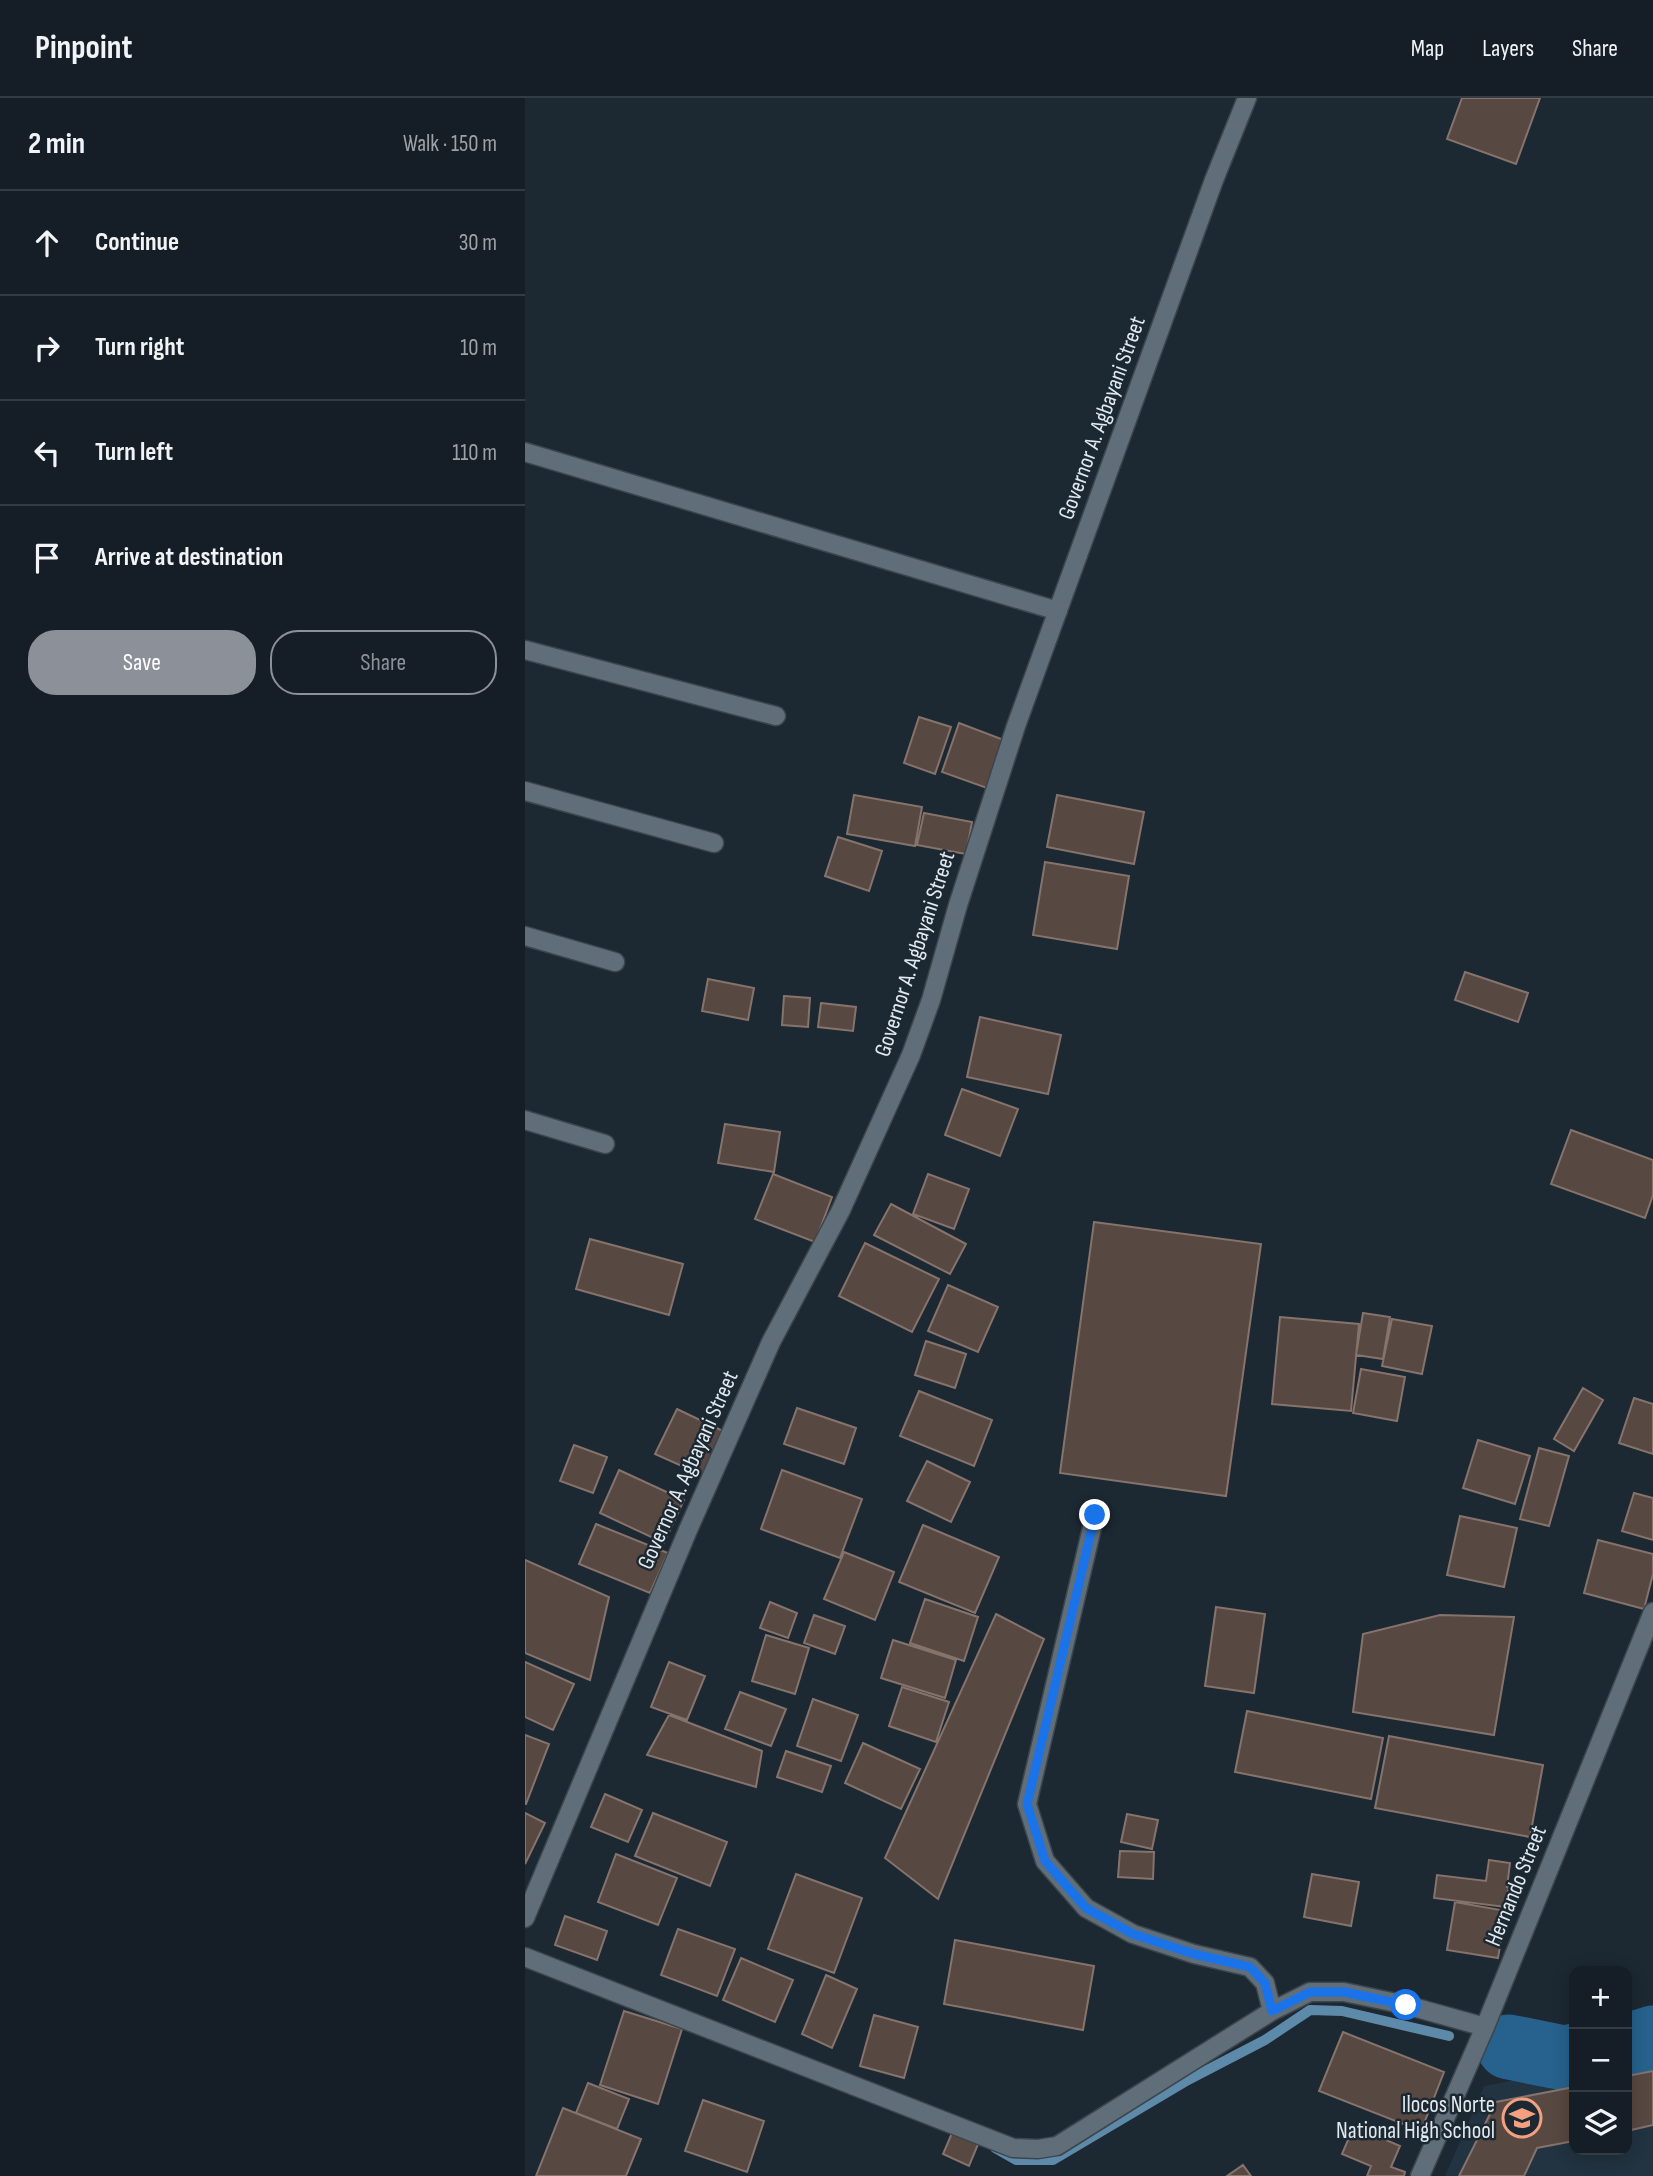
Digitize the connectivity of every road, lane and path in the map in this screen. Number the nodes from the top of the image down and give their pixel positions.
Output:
1 (1247, 98) edge
2 (525, 452) edge
3 (1058, 611) junction
4 (525, 650) edge
5 (776, 716) dead end
6 (525, 791) edge
7 (714, 843) dead end
8 (525, 936) edge
9 (615, 962) dead end
10 (525, 1120) edge
11 (605, 1144) dead end
12 (1095, 1515) dead end
13 (1653, 1612) edge
14 (525, 1918) edge
15 (525, 1957) edge
16 (1272, 2011) junction
17 (1485, 2026) junction
18 (1420, 2176) edge

1 - 3 street, Governor A. Agbayani Street
2 - 3 street
3 - 14 street, Governor A. Agbayani Street
4 - 5 street
6 - 7 street
8 - 9 street
10 - 11 street
12 - 16 street
13 - 17 street, Hernando Street
15 - 16 street
16 - 17 street
17 - 18 street, Hernando Street

